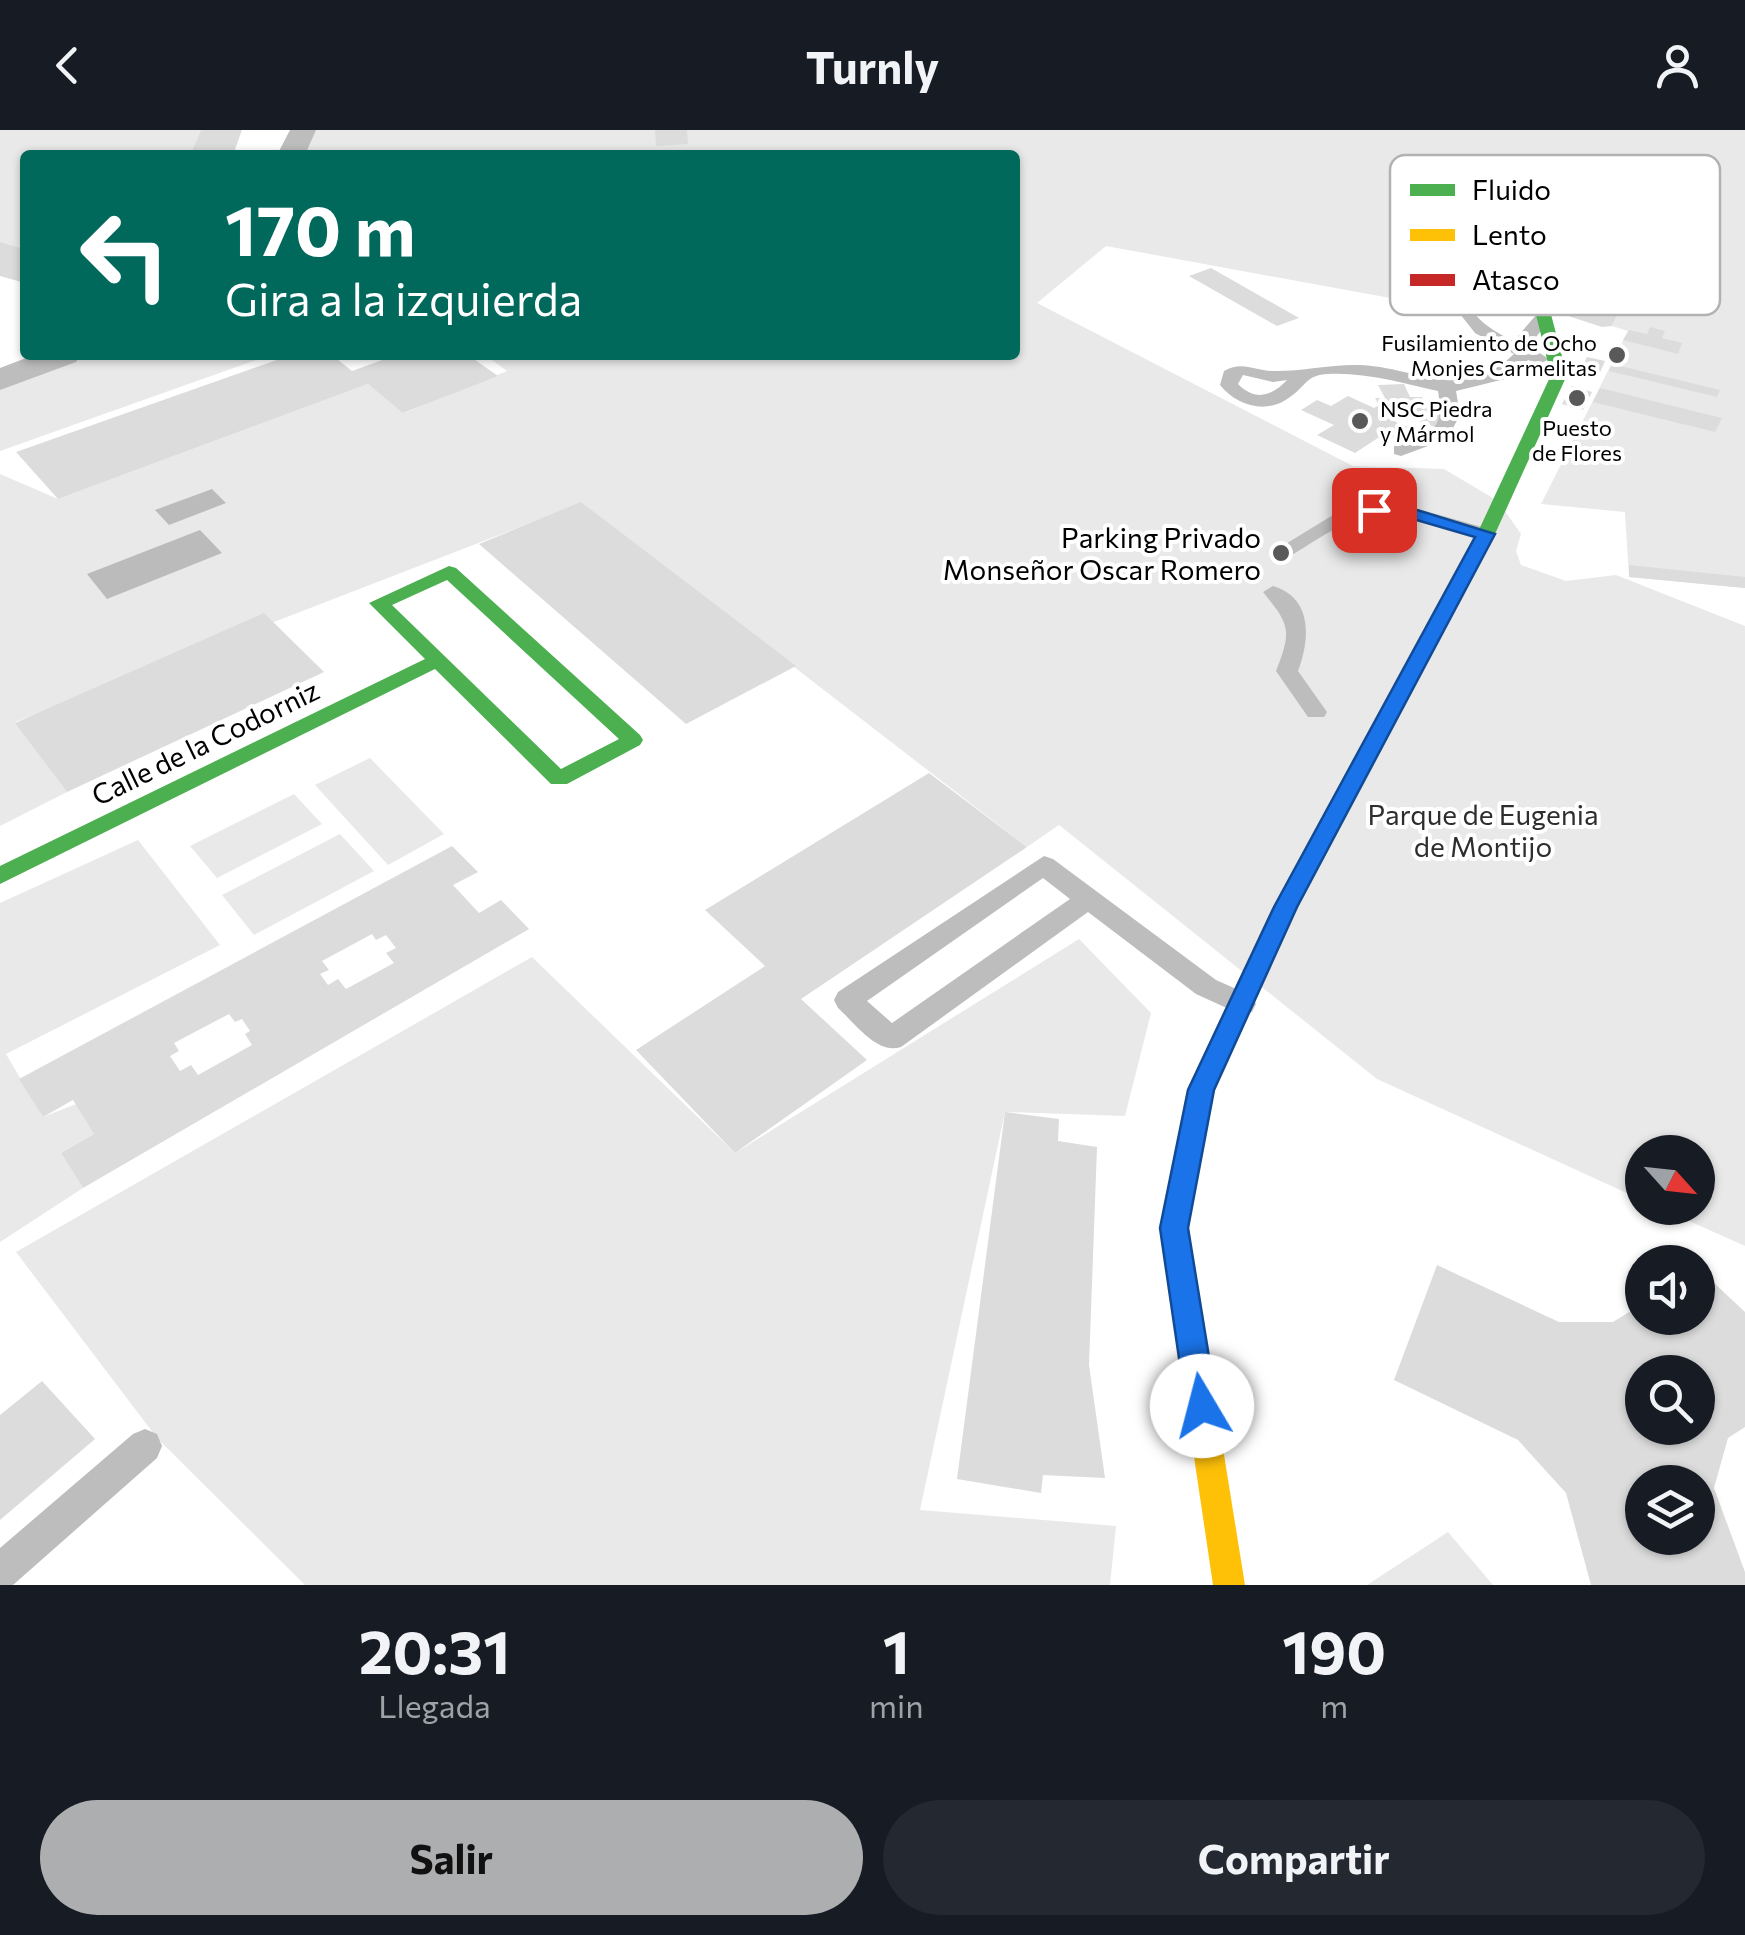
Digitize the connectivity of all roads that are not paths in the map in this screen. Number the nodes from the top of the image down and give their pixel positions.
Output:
1 (1463, 315) edge
2 (1541, 315) edge
3 (1542, 319) junction
4 (1526, 352) junction
5 (51, 360) edge
6 (1560, 375) junction
7 (1299, 376) dead end
8 (0, 380) edge
9 (1446, 388) junction
10 (1401, 450) dead end
11 (1486, 534) junction
12 (1281, 553) dead end
13 (1273, 592) dead end
14 (436, 662) junction
15 (1316, 712) dead end
16 (0, 876) edge
17 (1088, 899) junction
18 (1242, 1004) junction
19 (145, 1446) dead end
20 (0, 1572) edge
21 (1229, 1585) edge

1 - 4 lane
2 - 3 street
3 - 4 lane
3 - 6 street
4 - 6 lane
4 - 9 lane
5 - 8 street
6 - 11 street
7 - 9 lane
9 - 10 lane
11 - 12 lane
11 - 18 street
13 - 15 lane
14 - 14 street
14 - 16 street, Calle de la Codorniz
17 - 17 lane
17 - 18 lane
18 - 21 street
19 - 20 lane

